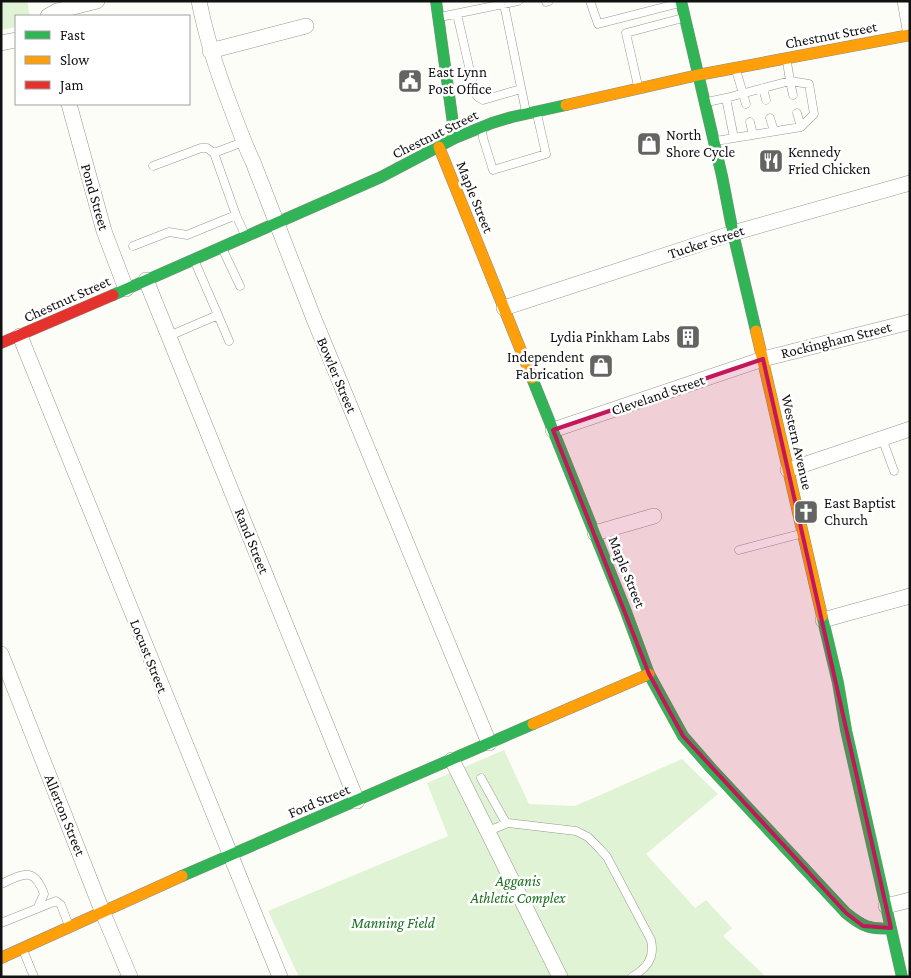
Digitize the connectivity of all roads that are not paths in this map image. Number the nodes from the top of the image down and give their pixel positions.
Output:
1 (97, 1) edge
2 (199, 1) edge
3 (436, 1) edge
4 (518, 1) edge
5 (590, 1) edge
6 (905, 1) edge
7 (681, 2) edge
8 (504, 4) junction
9 (457, 14) junction
10 (50, 15) edge
11 (438, 18) junction
12 (685, 18) junction
13 (306, 26) dead end
14 (910, 30) edge
15 (910, 35) edge
16 (15, 40) edge
17 (1, 43) edge
18 (210, 50) junction
19 (786, 58) junction
20 (736, 68) junction
21 (698, 75) junction
22 (790, 81) junction
23 (763, 88) junction
24 (521, 89) junction
25 (639, 89) junction
26 (743, 93) junction
27 (793, 95) dead end
28 (726, 98) junction
29 (766, 100) dead end
30 (705, 102) junction
31 (746, 104) dead end
32 (69, 105) edge
33 (798, 112) dead end
34 (532, 113) junction
35 (770, 118) dead end
36 (750, 122) dead end
37 (482, 127) junction
38 (801, 127) junction
39 (774, 131) junction
40 (753, 135) junction
41 (455, 138) junction
42 (734, 138) junction
43 (714, 141) junction
44 (243, 142) junction
45 (439, 147) junction
46 (214, 153) junction
47 (154, 166) dead end
48 (910, 183) edge
49 (236, 215) junction
50 (276, 223) junction
51 (733, 233) junction
52 (246, 237) junction
53 (133, 246) dead end
54 (222, 248) junction
55 (194, 260) junction
56 (146, 280) junction
57 (240, 286) dead end
58 (126, 289) junction
59 (504, 308) junction
60 (218, 315) junction
61 (910, 322) edge
62 (20, 336) junction
63 (169, 336) junction
64 (229, 341) dead end
65 (1, 344) edge
66 (763, 359) junction
67 (910, 429) edge
68 (553, 430) junction
69 (882, 438) junction
70 (788, 470) junction
71 (894, 471) dead end
72 (654, 516) dead end
73 (595, 532) junction
74 (802, 534) junction
75 (739, 550) dead end
76 (910, 596) edge
77 (823, 620) junction
78 (1, 654) edge
79 (649, 674) junction
80 (490, 743) junction
81 (452, 760) junction
82 (481, 778) dead end
83 (357, 801) junction
84 (506, 823) junction
85 (488, 831) junction
86 (230, 856) junction
87 (1, 884) edge
88 (910, 900) edge
89 (886, 906) junction
90 (38, 908) junction
91 (103, 913) junction
92 (1, 923) edge
93 (70, 927) junction
94 (891, 928) junction
95 (22, 948) junction
96 (1, 958) edge
97 (34, 977) edge
98 (130, 977) edge
99 (280, 977) edge
100 (560, 977) edge
101 (632, 977) edge
102 (902, 977) edge

1 - 10 street
2 - 18 street, Bowler Street
3 - 11 main road
4 - 8 lane
5 - 7 lane
6 - 14 street
7 - 12 main road, Western Avenue
8 - 9 lane
8 - 24 lane
9 - 11 lane
9 - 24 lane
11 - 41 main road
12 - 21 main road, Western Avenue
12 - 25 lane
13 - 18 street
15 - 19 main road, Chestnut Street
16 - 17 street
18 - 44 street, Bowler Street
19 - 20 main road, Chestnut Street
19 - 22 lane
20 - 21 main road, Chestnut Street
20 - 26 lane
21 - 25 main road, Chestnut Street
21 - 30 main road, Western Avenue
22 - 23 lane
22 - 27 lane
22 - 38 lane
23 - 26 lane
23 - 29 lane
24 - 34 lane
25 - 34 main road, Chestnut Street
26 - 28 lane
26 - 31 lane
28 - 30 lane
28 - 42 lane
30 - 43 main road, Western Avenue
32 - 58 street, Pond Street
33 - 38 lane
34 - 37 main road, Chestnut Street
34 - 37 lane
35 - 39 lane
36 - 40 lane
37 - 41 main road, Chestnut Street
38 - 39 lane
39 - 40 lane
40 - 42 lane
41 - 45 main road, Chestnut Street
42 - 43 lane
43 - 51 main road, Western Avenue
44 - 46 lane
44 - 50 street, Bowler Street
45 - 50 main road, Chestnut Street
45 - 59 main road, Maple Street
46 - 47 lane
46 - 49 lane
48 - 51 street, Tucker Street
49 - 52 lane
49 - 53 lane
50 - 52 main road, Chestnut Street
50 - 80 street, Bowler Street
51 - 59 street, Tucker Street
51 - 66 main road, Western Avenue
52 - 54 main road, Chestnut Street
54 - 55 main road, Chestnut Street
54 - 57 lane
55 - 56 main road, Chestnut Street
55 - 60 lane
56 - 58 main road, Chestnut Street
56 - 63 street, Rand Street
58 - 62 main road, Chestnut Street
59 - 68 main road, Maple Street
60 - 63 lane
60 - 64 lane
61 - 66 street, Rockingham Street
62 - 65 main road, Chestnut Street
62 - 86 street, Locust Street
63 - 83 street, Rand Street
66 - 68 street, Cleveland Street
66 - 70 main road, Western Avenue
67 - 69 street
68 - 73 main road, Maple Street
69 - 70 street
69 - 71 lane
70 - 74 main road, Western Avenue
72 - 73 street
73 - 79 main road, Maple Street
74 - 75 lane
74 - 77 main road, Western Avenue
76 - 77 street
77 - 89 main road, Western Avenue
78 - 91 street, Allerton Street
79 - 80 main road, Ford Street
79 - 94 main road, Maple Street
80 - 81 main road, Ford Street
81 - 83 main road, Ford Street
81 - 85 street
82 - 84 lane
83 - 86 main road, Ford Street
84 - 85 lane
84 - 101 lane
85 - 100 street
86 - 91 main road, Ford Street
86 - 99 street, Locust Street
87 - 90 lane
88 - 89 street
89 - 94 main road, Western Avenue
90 - 92 lane
90 - 93 lane
91 - 93 main road, Ford Street
91 - 98 street, Allerton Street
93 - 95 main road, Ford Street
94 - 102 main road, Western Avenue
95 - 96 main road, Ford Street
95 - 97 lane

